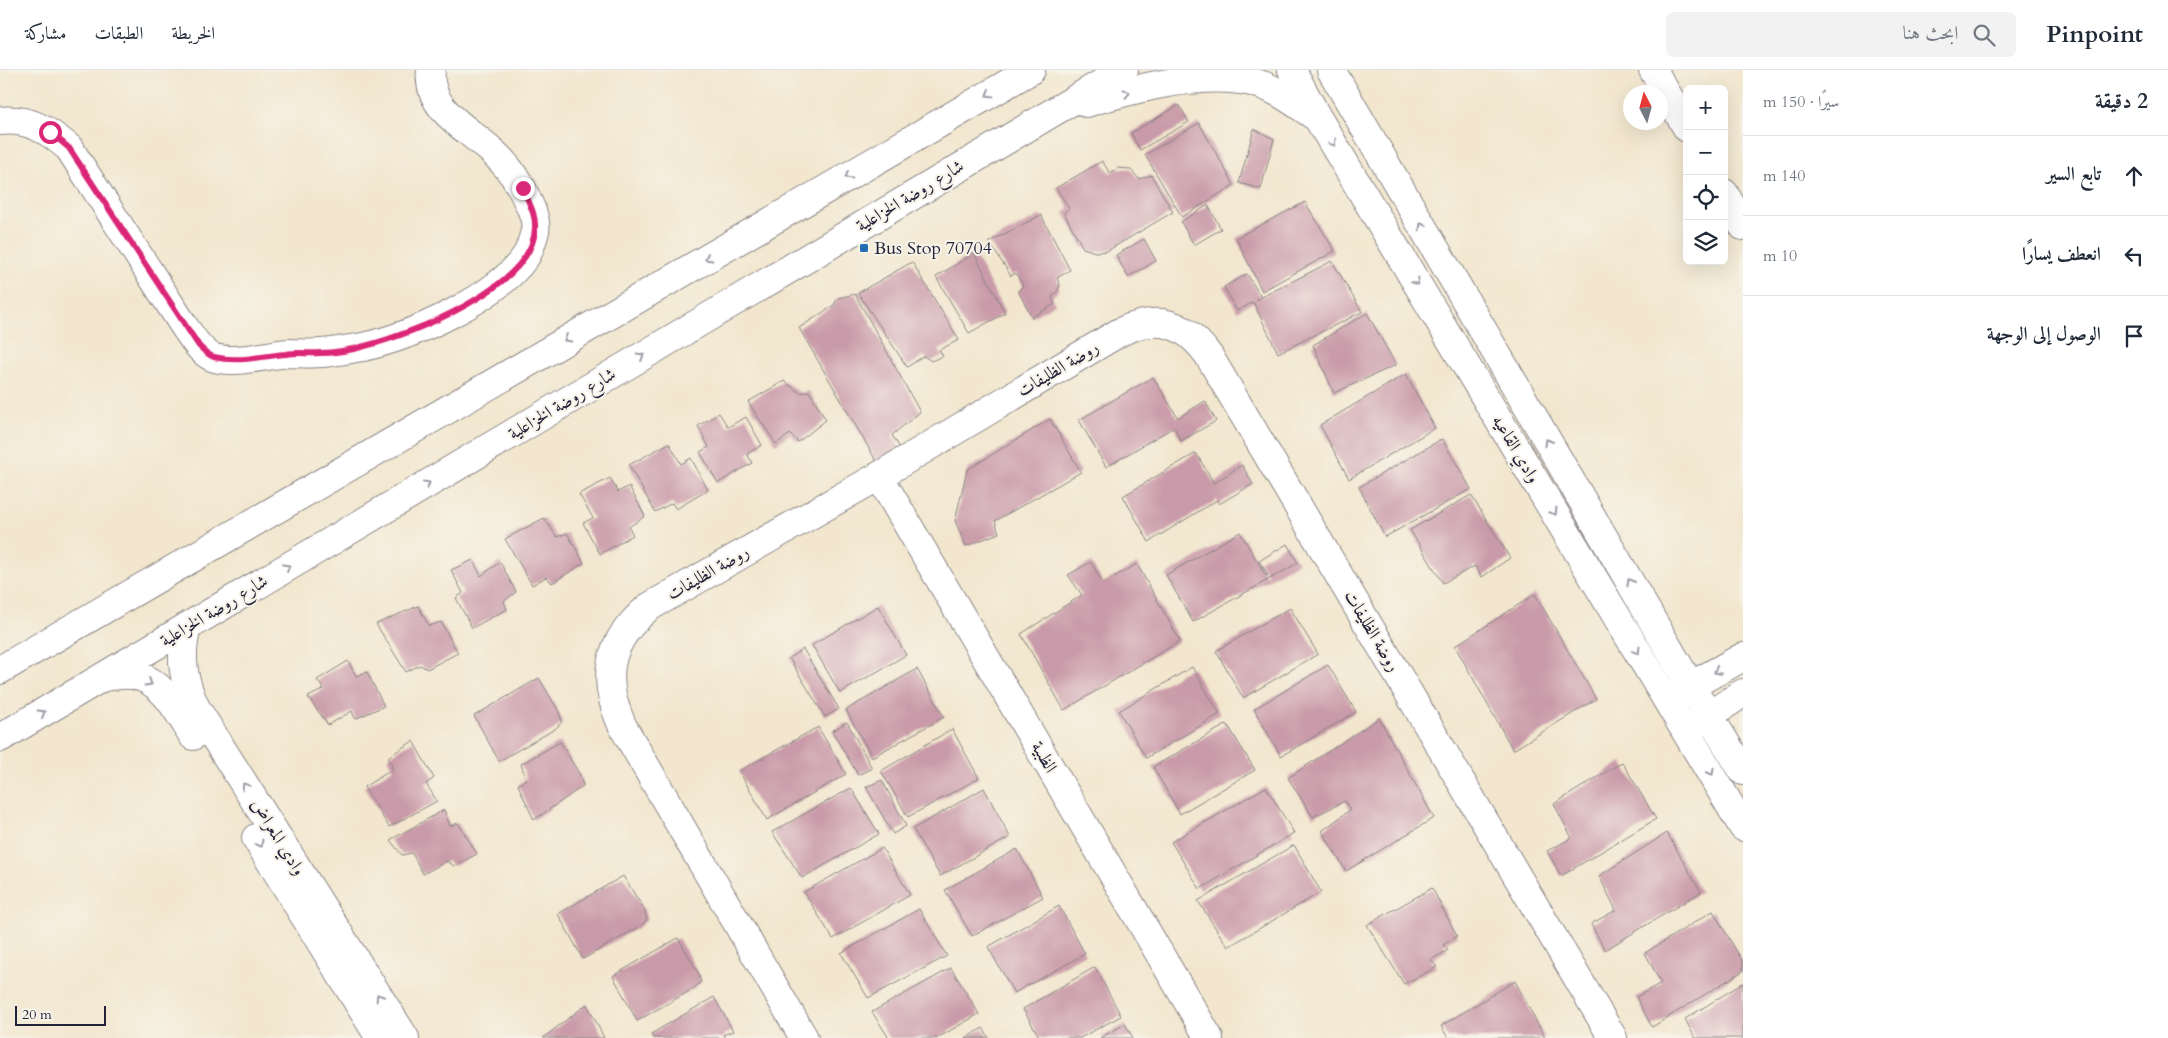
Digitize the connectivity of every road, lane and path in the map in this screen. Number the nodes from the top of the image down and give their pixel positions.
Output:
1 (431, 70) edge
2 (1031, 70) edge
3 (1124, 70) edge
4 (1292, 70) edge
5 (1331, 70) edge
6 (1353, 70) edge
7 (1658, 72) edge
8 (1357, 113) junction
9 (1046, 115) junction
10 (1317, 117) junction
11 (1683, 120) edge
12 (0, 121) edge
13 (1728, 201) edge
14 (1743, 226) edge
15 (879, 476) junction
16 (187, 627) junction
17 (1743, 657) edge
18 (0, 670) edge
19 (102, 677) junction
20 (1690, 684) junction
21 (1743, 693) edge
22 (1667, 700) junction
23 (1710, 715) junction
24 (1686, 730) junction
25 (0, 738) edge
26 (1743, 771) edge
27 (1743, 827) edge
28 (380, 1038) edge
29 (405, 1038) edge
30 (804, 1038) edge
31 (1210, 1038) edge
32 (1613, 1038) edge

1 - 12 street
2 -> 18 street
3 - 9 street, شارع روضة الخزاعلية
4 - 10 street, وادي القاعيه
5 - 8 street, وادي القاعيه
6 - 8 street, وادي القاعيه
7 - 11 street
20 -> 8 street, وادي القاعيه
9 -> 10 street
16 -> 9 street, شارع روضة الخزاعلية
10 -> 22 street, وادي القاعيه
13 - 14 street
15 - 30 street, روضة الظليفات
15 - 31 street, الظبية
15 - 32 street, روضة الظليفات
16 - 19 street, شارع روضة الخزاعلية
29 -> 16 street, وادي المعراض
17 -> 20 street
25 -> 19 street, شارع روضة الخزاعلية
19 -> 28 street, وادي المعراض
20 - 22 street
20 - 23 street, وادي القاعيه
21 - 23 street
22 - 24 street, وادي القاعيه
23 - 24 street
23 - 26 street, وادي القاعيه
24 -> 27 street, وادي القاعيه

